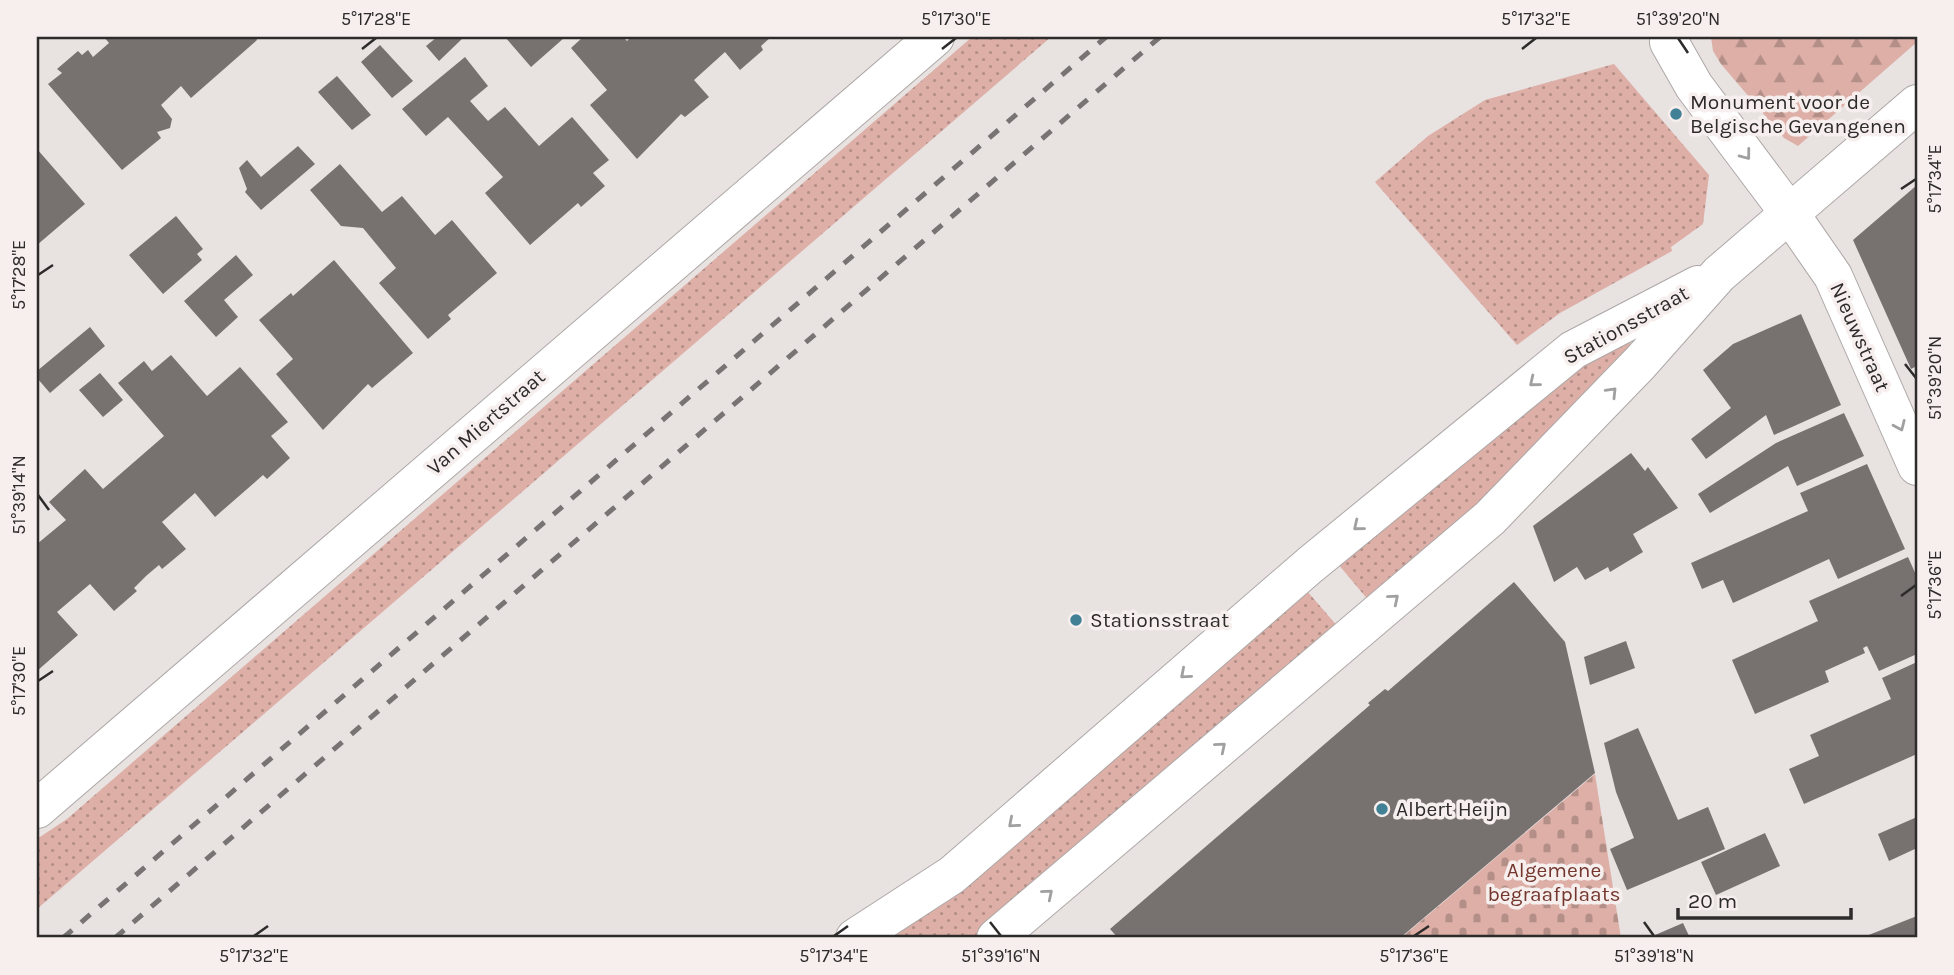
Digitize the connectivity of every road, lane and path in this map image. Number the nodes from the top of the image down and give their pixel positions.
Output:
1 (935, 37) edge
2 (1671, 37) edge
3 (1917, 104) edge
4 (1790, 214) junction
5 (1719, 274) junction
6 (1917, 466) edge
7 (37, 808) edge
8 (855, 938) edge
9 (996, 938) edge

1 - 7 street, Van Miertstraat
2 -> 4 street
3 - 4 street, Stationsstraat
4 - 5 street, Stationsstraat
4 -> 6 street, Nieuwstraat
5 -> 8 street, Stationsstraat
9 -> 5 street, Stationsstraat

